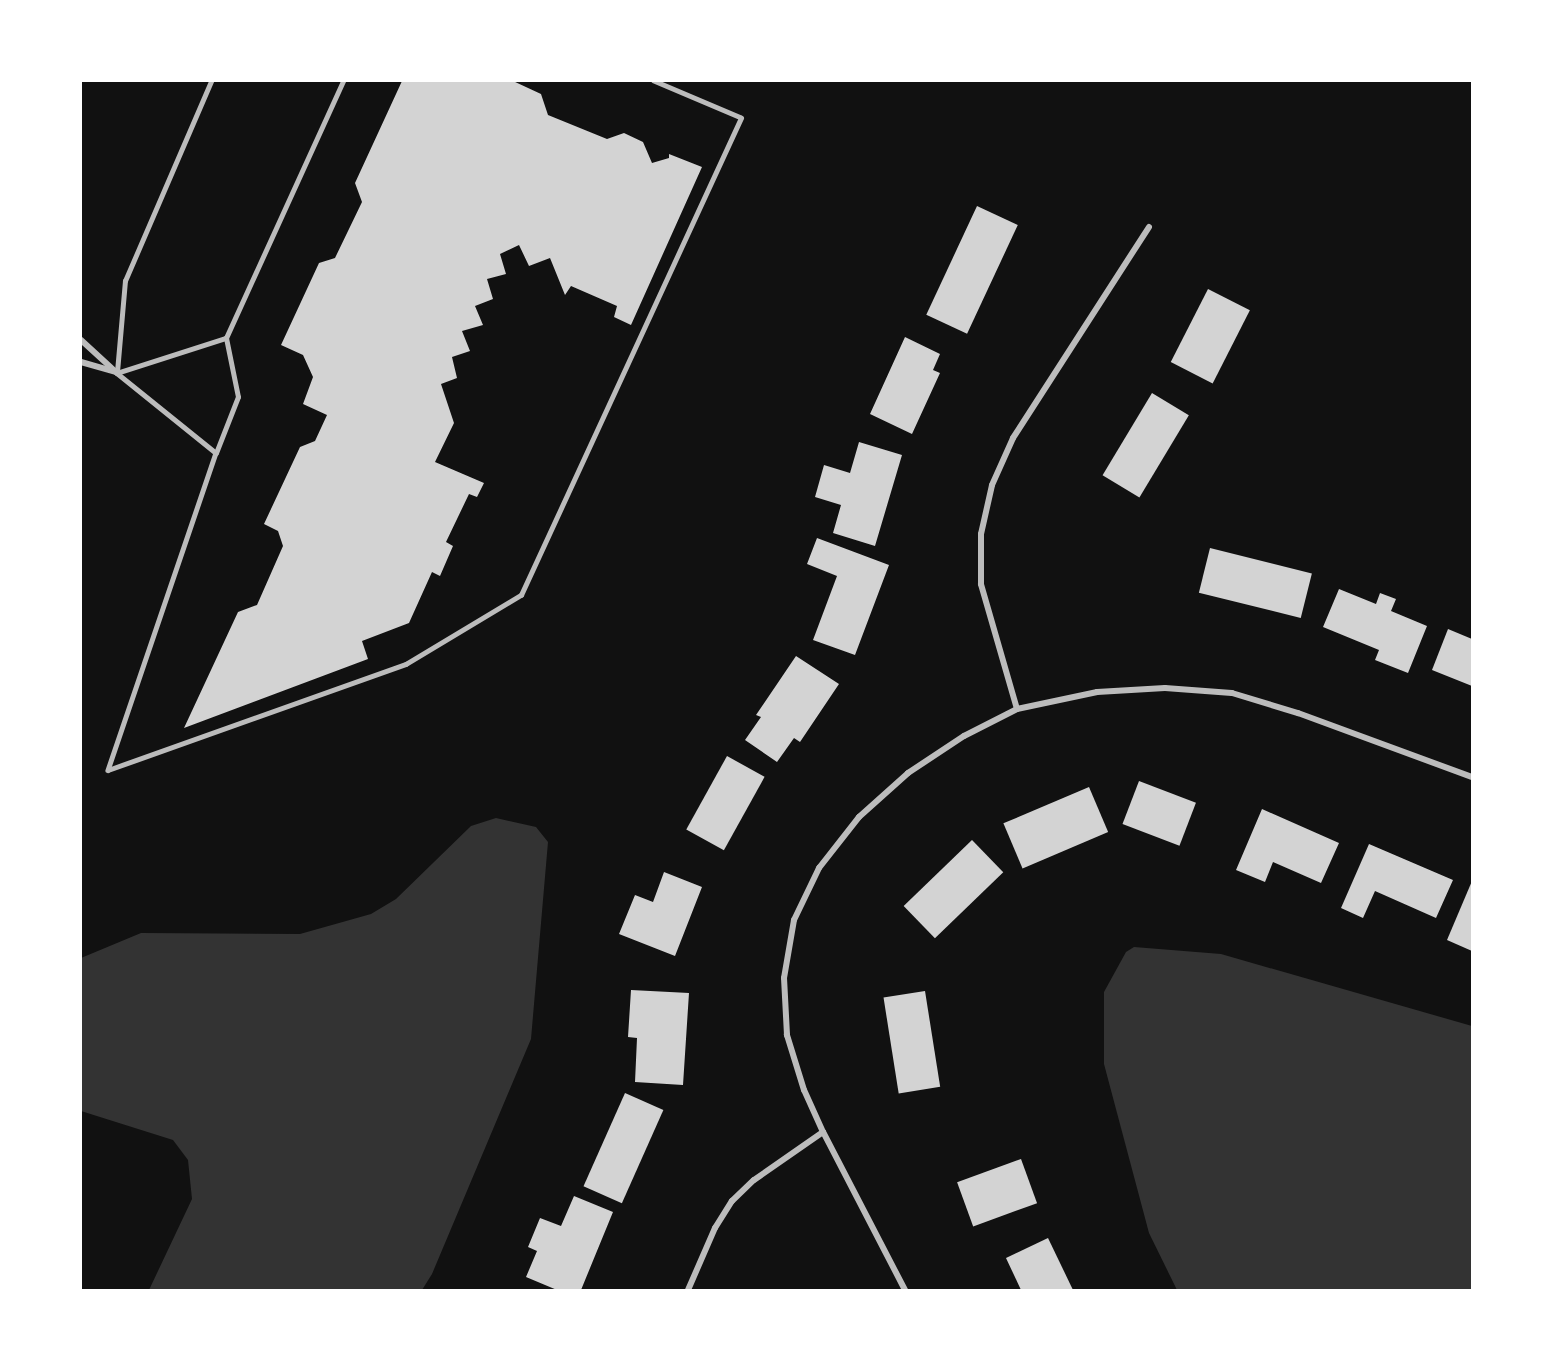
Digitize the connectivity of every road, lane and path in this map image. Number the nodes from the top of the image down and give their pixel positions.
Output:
1 (211, 81) edge
2 (343, 81) edge
3 (654, 81) edge
4 (1149, 227) dead end
5 (226, 338) junction
6 (81, 340) edge
7 (81, 362) edge
8 (117, 373) junction
9 (216, 453) junction
10 (1017, 709) junction
11 (1472, 777) edge
12 (823, 1132) junction
13 (688, 1290) edge
14 (905, 1290) edge

1 - 8 lane
2 - 5 lane
3 - 9 lane
4 - 10 street
5 - 8 lane
5 - 9 lane
6 - 8 street
7 - 8 street
8 - 9 lane
10 - 11 street
10 - 12 street
12 - 13 street
12 - 14 street

